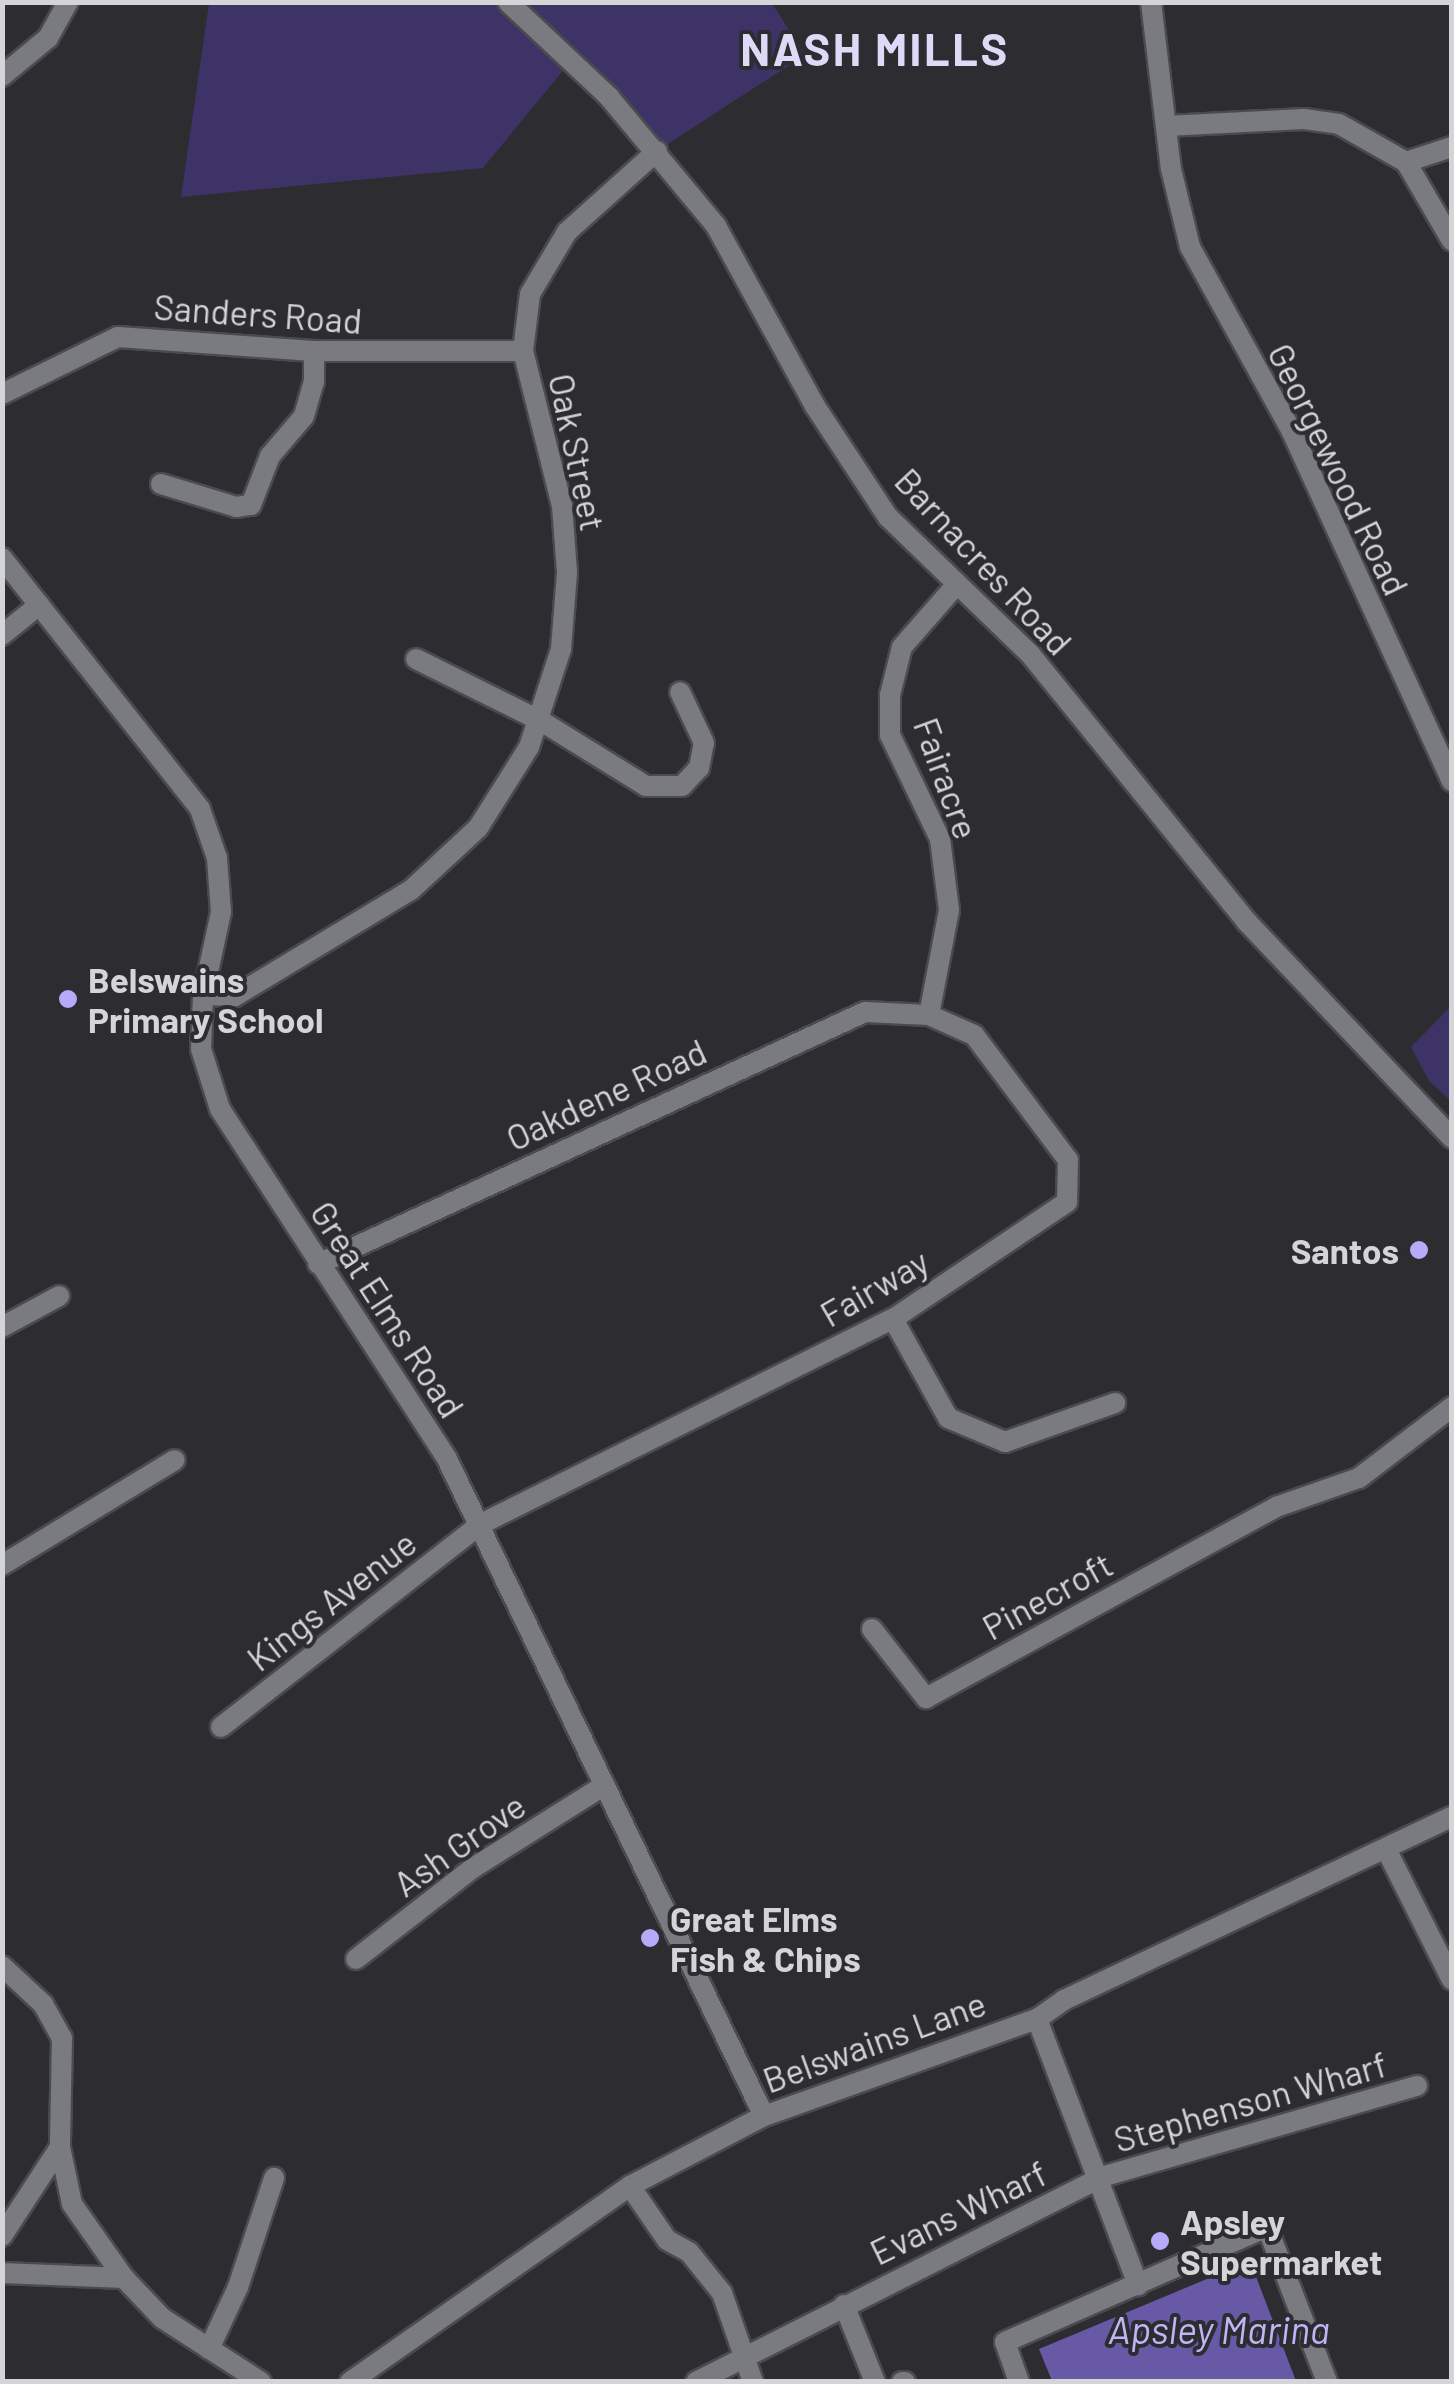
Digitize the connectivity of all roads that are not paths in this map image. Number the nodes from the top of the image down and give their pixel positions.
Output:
1 (68, 2) edge
2 (508, 2) edge
3 (1151, 2) edge
4 (2, 76) edge
5 (1166, 126) junction
6 (1452, 147) edge
7 (657, 151) junction
8 (1406, 162) junction
9 (1452, 242) edge
10 (314, 351) junction
11 (523, 351) junction
12 (2, 394) edge
13 (162, 484) dead end
14 (2, 558) edge
15 (957, 584) junction
16 (39, 606) junction
17 (2, 635) edge
18 (416, 659) dead end
19 (680, 692) dead end
20 (541, 721) junction
21 (1452, 781) edge
22 (203, 995) junction
23 (929, 1015) junction
24 (1452, 1138) edge
25 (318, 1264) junction
26 (59, 1296) dead end
27 (893, 1319) junction
28 (2, 1327) edge
29 (1115, 1404) dead end
30 (1452, 1407) edge
31 (175, 1460) dead end
32 (481, 1524) junction
33 (2, 1565) edge
34 (872, 1628) dead end
35 (221, 1727) dead end
36 (602, 1786) junction
37 (1452, 1817) edge
38 (1386, 1851) junction
39 (356, 1960) dead end
40 (2, 1966) edge
41 (1452, 1980) edge
42 (1037, 2019) junction
43 (1418, 2086) dead end
44 (764, 2116) junction
45 (60, 2147) junction
46 (1101, 2177) junction
47 (274, 2178) dead end
48 (630, 2186) junction
49 (2, 2236) edge
50 (2, 2273) edge
51 (124, 2278) junction
52 (1138, 2285) junction
53 (844, 2305) junction
54 (209, 2349) junction
55 (742, 2356) junction
56 (261, 2382) edge
57 (350, 2382) edge
58 (696, 2382) edge
59 (752, 2382) edge
60 (875, 2382) edge
61 (1019, 2382) edge
62 (1327, 2382) edge

1 - 4 street
2 - 7 street, Barnacres Road
3 - 5 street, Georgewood Road
5 - 8 street
5 - 21 street, Georgewood Road
6 - 8 street
7 - 11 street, Oak Street
7 - 15 street, Barnacres Road
8 - 9 street
10 - 11 street, Sanders Road
10 - 12 street, Sanders Road
10 - 13 street
11 - 20 street, Oak Street
14 - 16 street, Great Elms Road
15 - 23 street, Fairacre
15 - 24 street, Barnacres Road
16 - 17 street
16 - 22 street, Great Elms Road
18 - 20 street
19 - 20 street
20 - 22 street, Oak Street
22 - 25 street, Great Elms Road
23 - 25 street, Oakdene Road
23 - 27 street, Fairway
25 - 32 street, Great Elms Road
26 - 28 street
27 - 29 street
27 - 32 street, Fairway
30 - 34 street, Pinecroft
31 - 33 street
32 - 35 street, Kings Avenue
32 - 36 street, Great Elms Road
36 - 39 street, Ash Grove
36 - 44 street, Great Elms Road
37 - 38 street, Belswains Lane
38 - 41 street
38 - 42 street, Belswains Lane
40 - 45 street
42 - 44 street, Belswains Lane
42 - 46 street
43 - 46 street, Stephenson Wharf
44 - 48 street, Belswains Lane
45 - 49 street
45 - 51 street
46 - 52 street
46 - 53 street, Evans Wharf
47 - 54 street
48 - 55 street
48 - 57 street, Belswains Lane
50 - 51 street
51 - 54 street
52 - 61 street
52 - 62 street
53 - 55 street, Evans Wharf
53 - 60 street, Evans Wharf
54 - 56 street
55 - 58 street, Evans Wharf
55 - 59 street

